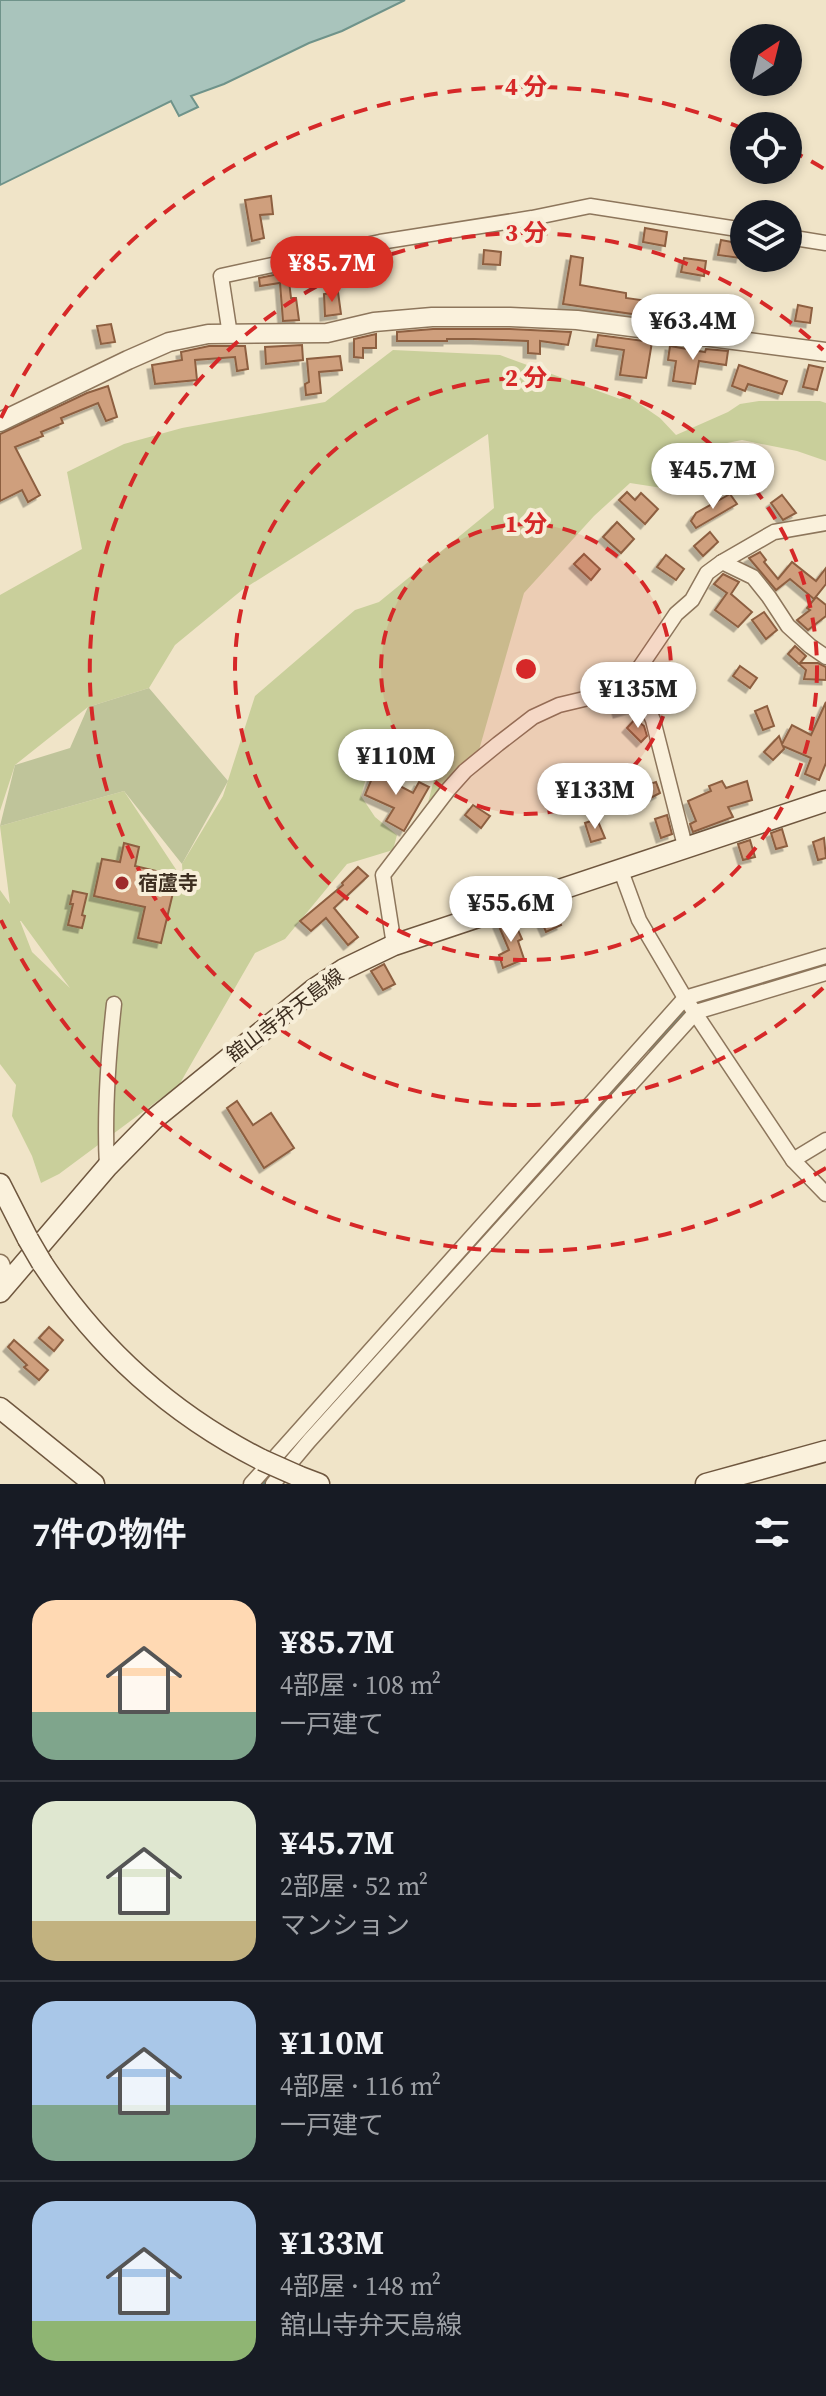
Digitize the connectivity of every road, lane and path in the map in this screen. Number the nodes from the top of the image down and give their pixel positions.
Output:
1 (730, 228) edge
2 (802, 239) edge
3 (826, 243) edge
4 (230, 335) junction
5 (826, 352) edge
6 (0, 422) edge
7 (826, 523) edge
8 (722, 562) junction
9 (826, 657) edge
10 (624, 682) junction
11 (826, 801) edge
12 (686, 850) junction
13 (621, 871) junction
14 (394, 945) junction
15 (826, 956) edge
16 (826, 973) edge
17 (685, 998) junction
18 (114, 1004) dead end
19 (696, 1012) junction
20 (826, 1140) edge
21 (793, 1160) junction
22 (107, 1167) junction
23 (0, 1184) edge
24 (826, 1194) edge
25 (0, 1264) edge
26 (4, 1288) edge
27 (0, 1408) edge
28 (826, 1451) edge
29 (94, 1484) edge
30 (251, 1484) edge
31 (273, 1484) edge
32 (319, 1484) edge
33 (706, 1484) edge

1 - 4 street
2 - 3 street
4 - 5 street
4 - 6 street
7 - 8 street
8 - 9 street
8 - 10 street
10 - 12 street
10 - 14 street
11 - 12 main road, 舘山寺弁天島線
12 - 13 main road, 舘山寺弁天島線
13 - 14 main road, 舘山寺弁天島線
13 - 17 street
14 - 22 main road, 舘山寺弁天島線
15 - 17 street
16 - 19 street
17 - 19 street
17 - 30 street
18 - 22 street
19 - 21 street
19 - 31 street
20 - 21 street
21 - 24 street
22 - 26 main road, 舘山寺弁天島線
23 - 32 main road, bridge
25 - 26 street
27 - 29 main road
28 - 33 main road

